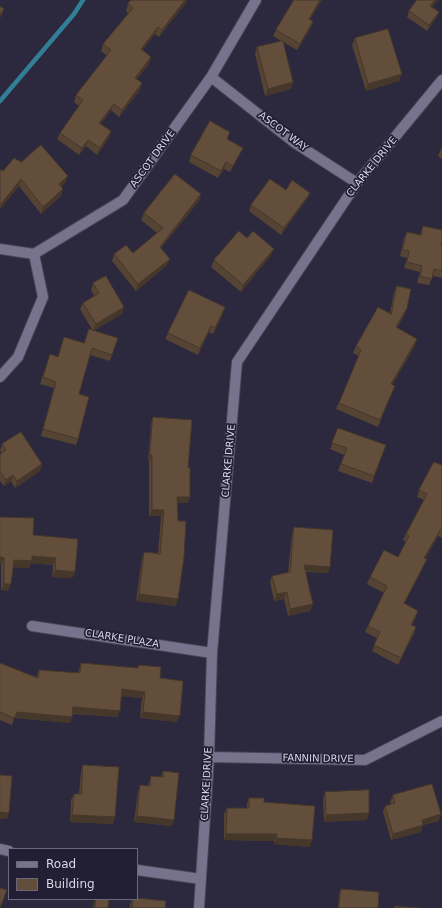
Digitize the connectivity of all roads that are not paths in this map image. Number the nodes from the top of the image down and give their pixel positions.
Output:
1 (256, 0) edge
2 (211, 77) junction
3 (442, 80) edge
4 (357, 183) junction
5 (0, 249) edge
6 (34, 254) junction
7 (0, 377) edge
8 (32, 626) dead end
9 (212, 653) junction
10 (442, 721) edge
11 (209, 757) junction
12 (138, 870) edge
13 (201, 879) junction
14 (200, 908) edge

1 - 2 street, ASCOT DRIVE
2 - 4 street, ASCOT WAY
2 - 6 street, ASCOT DRIVE
3 - 4 street, CLARKE DRIVE
4 - 9 street, CLARKE DRIVE
5 - 6 street
6 - 7 street
8 - 9 street, CLARKE PLAZA
9 - 11 street, CLARKE DRIVE
10 - 11 street, FANNIN DRIVE
11 - 13 street, CLARKE DRIVE
12 - 13 street
13 - 14 street, CLARKE DRIVE

